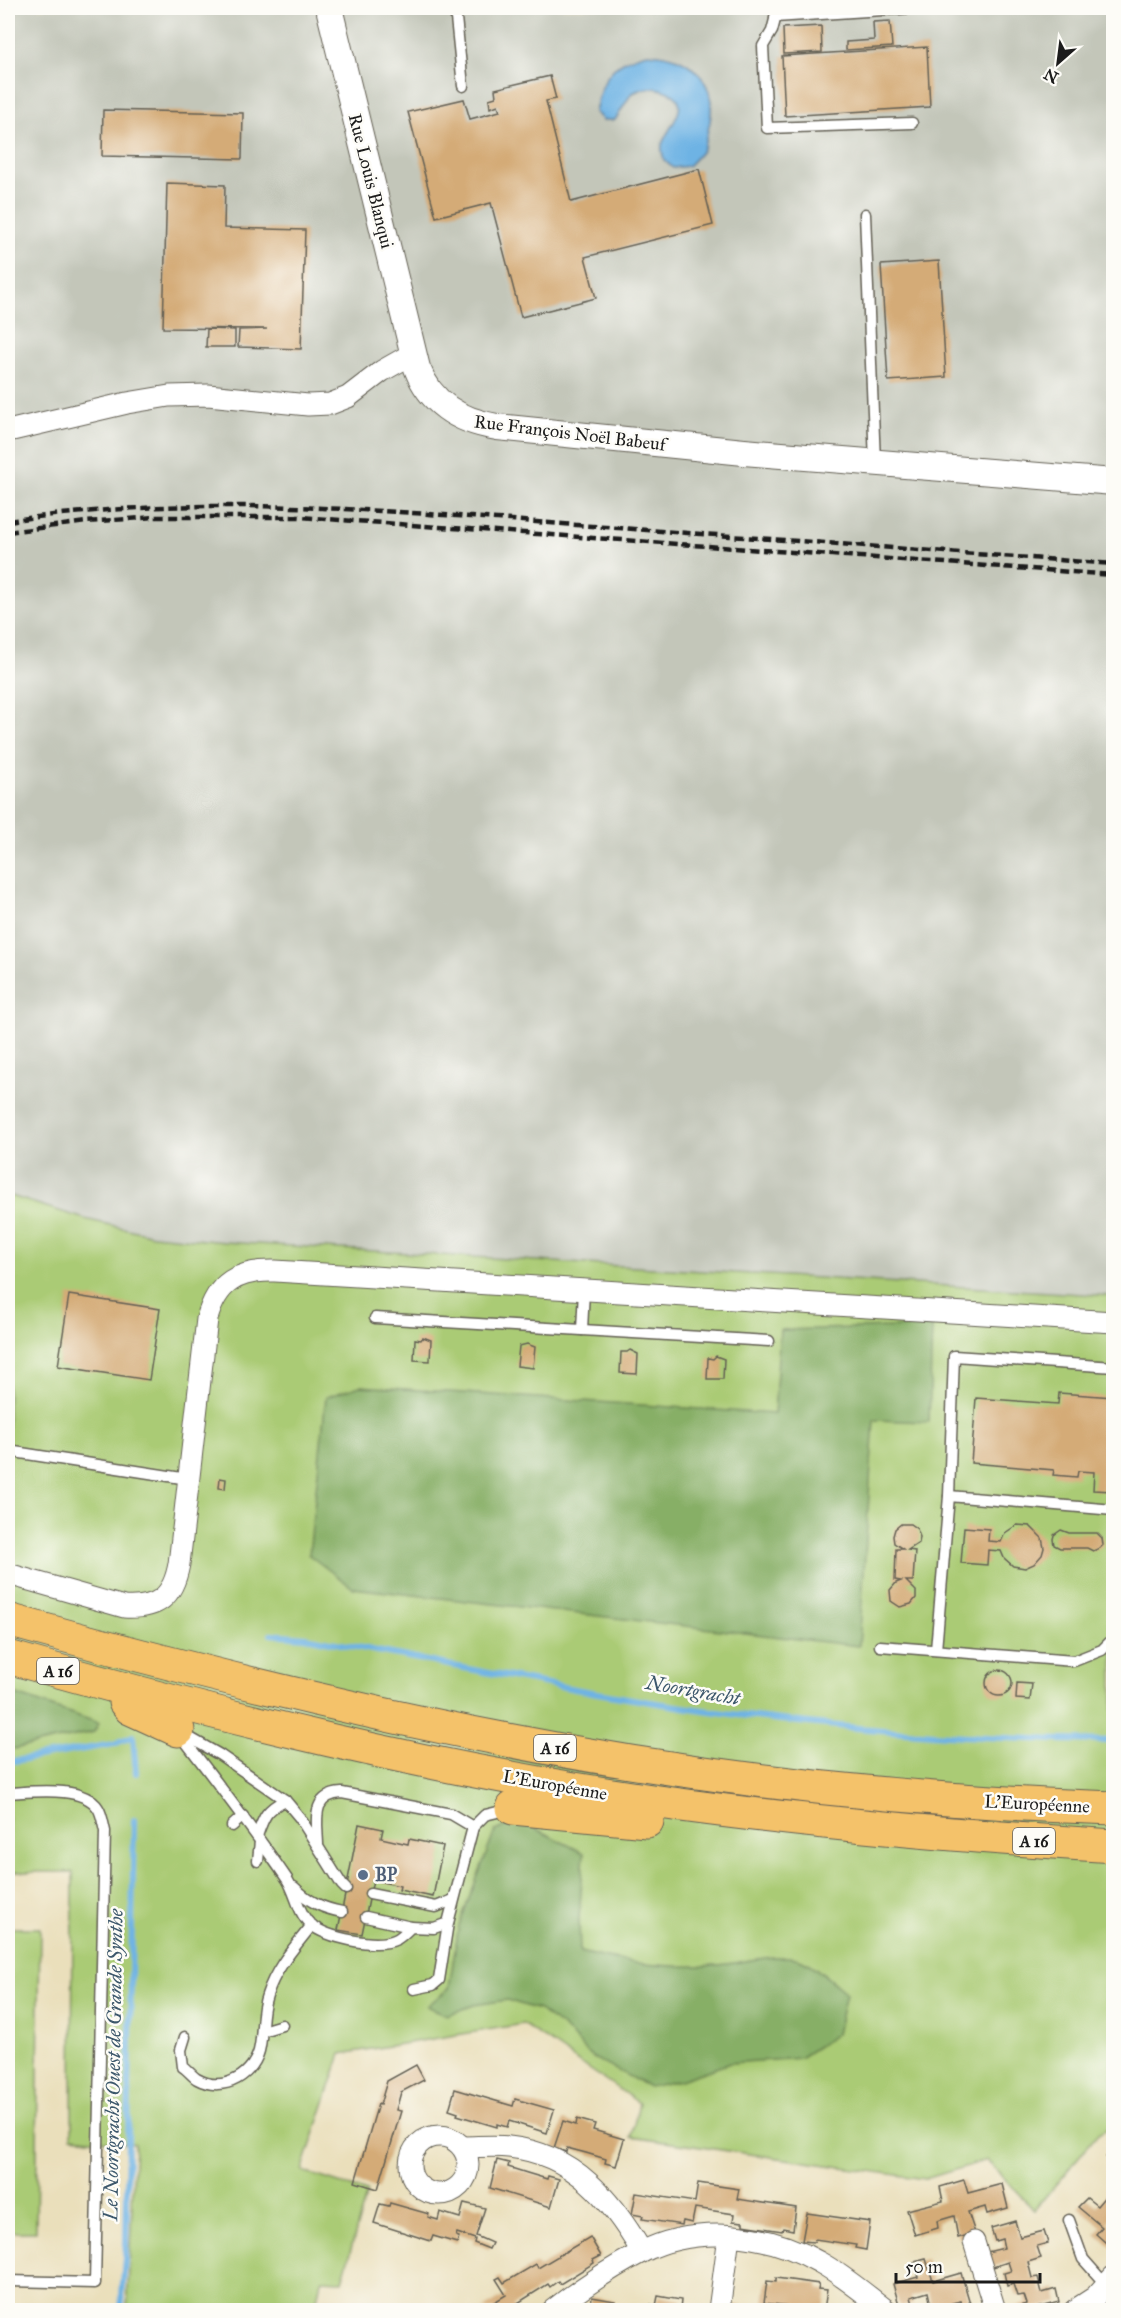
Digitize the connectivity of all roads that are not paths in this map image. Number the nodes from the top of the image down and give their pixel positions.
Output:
1 (329, 8) edge
2 (455, 8) edge
3 (913, 8) edge
4 (776, 12) edge
5 (463, 86) dead end
6 (912, 123) dead end
7 (865, 214) dead end
8 (412, 354) junction
9 (8, 431) edge
10 (875, 462) junction
11 (1113, 482) edge
12 (584, 1290) junction
13 (375, 1318) dead end
14 (1113, 1322) edge
15 (582, 1330) junction
16 (769, 1341) dead end
17 (1113, 1368) edge
18 (8, 1451) edge
19 (188, 1479) junction
20 (949, 1496) junction
21 (1113, 1510) edge
22 (8, 1574) edge
23 (8, 1620) edge
24 (1113, 1638) edge
25 (880, 1646) dead end
26 (936, 1650) junction
27 (8, 1657) edge
28 (109, 1685) junction
29 (178, 1731) junction
30 (8, 1793) edge
31 (285, 1800) junction
32 (513, 1808) joint
33 (1113, 1808) edge
34 (243, 1816) junction
35 (232, 1826) dead end
36 (473, 1827) junction
37 (928, 1831) junction
38 (258, 1838) junction
39 (318, 1846) junction
40 (1113, 1847) edge
41 (258, 1861) dead end
42 (290, 1882) junction
43 (346, 1889) dead end
44 (370, 1894) dead end
45 (453, 1900) junction
46 (342, 1912) dead end
47 (366, 1917) dead end
48 (448, 1923) junction
49 (312, 1925) junction
50 (411, 1927) junction
51 (414, 1989) dead end
52 (282, 2025) dead end
53 (262, 2031) junction
54 (185, 2037) dead end
55 (171, 2048) dead end
56 (183, 2067) junction
57 (463, 2147) dead end
58 (1069, 2220) dead end
59 (729, 2236) junction
60 (974, 2242) dead end
61 (642, 2252) junction
62 (8, 2281) edge
63 (1110, 2281) edge
64 (554, 2310) edge
65 (719, 2310) edge
66 (886, 2310) edge
67 (995, 2310) edge
68 (1075, 2310) edge

1 - 8 street, Rue Louis Blanqui
2 - 5 lane
3 - 4 lane
4 - 6 lane
7 - 10 lane
8 - 9 street
8 - 10 street, Rue François Noël Babeuf
10 - 11 street, Rue François Noël Babeuf
12 - 14 street
12 - 15 lane
12 - 19 street
13 - 15 lane
15 - 16 lane
17 - 20 lane
18 - 19 lane
19 - 22 street
20 - 21 lane
20 - 26 lane
23 - 33 highway, L'Européenne / A 16
24 - 26 lane
25 - 26 lane
27 - 28 highway, L'Européenne / A 16
28 - 29 highway
28 - 37 highway, L'Européenne / A 16
29 - 31 lane
29 - 34 lane
30 - 62 lane
31 - 38 lane
31 - 39 lane
32 - 36 lane
32 - 37 highway
34 - 35 lane
34 - 38 lane
36 - 39 lane
36 - 45 lane
37 - 40 highway, L'Européenne / A 16
38 - 41 lane
38 - 42 lane
39 - 43 lane
42 - 46 lane
42 - 49 lane
44 - 45 lane
45 - 48 lane
47 - 50 lane
48 - 50 lane
48 - 51 lane
49 - 50 lane
49 - 53 lane
52 - 53 lane
53 - 56 lane
54 - 56 lane
55 - 56 lane
57 - 61 street
58 - 63 lane
59 - 61 street
59 - 65 street
59 - 66 street
60 - 67 street
61 - 64 street
63 - 68 street

